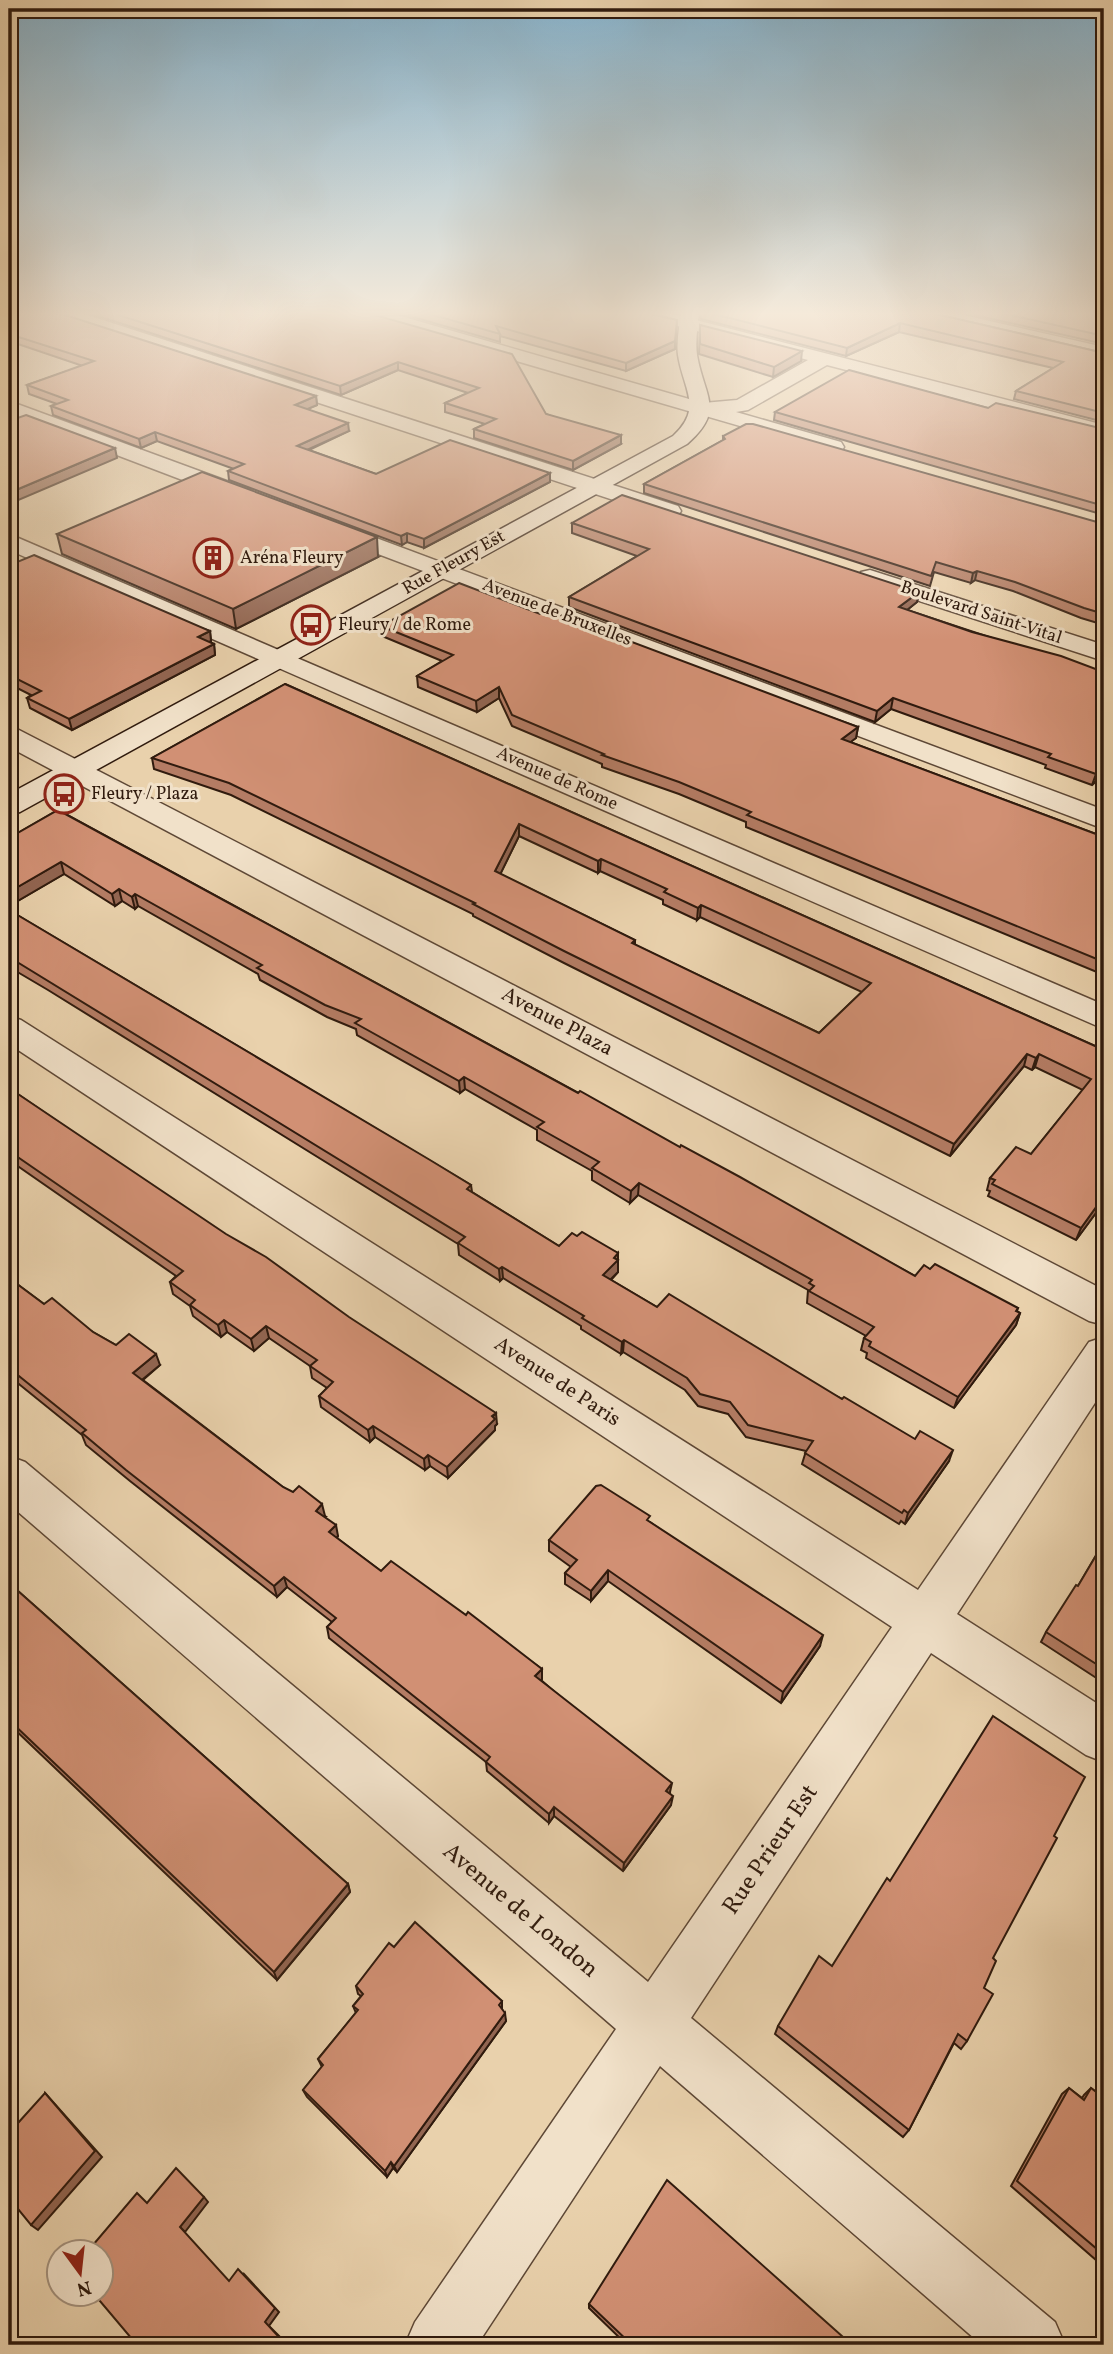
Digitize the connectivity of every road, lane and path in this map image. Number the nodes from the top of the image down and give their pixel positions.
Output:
1 (46, 421) edge
2 (393, 421) edge
3 (697, 421) edge
4 (742, 421) edge
5 (1065, 421) edge
6 (1104, 431) edge
7 (858, 454) edge
8 (595, 487) junction
9 (264, 502) edge
10 (302, 517) edge
11 (687, 517) edge
12 (9, 541) edge
13 (843, 568) edge
14 (442, 570) junction
15 (1104, 653) edge
16 (280, 659) junction
17 (9, 736) edge
18 (74, 770) junction
19 (9, 806) edge
20 (1104, 820) edge
21 (1104, 1018) edge
22 (9, 1028) edge
23 (1104, 1309) edge
24 (1104, 1354) edge
25 (9, 1476) edge
26 (926, 1620) junction
27 (1104, 1737) edge
28 (654, 2024) junction
29 (438, 2345) edge
30 (1032, 2345) edge

1 - 9 street
2 - 8 street
3 - 8 street, Rue Fleury Est
4 - 7 street
5 - 6 street
8 - 11 street
8 - 14 street, Rue Fleury Est
10 - 14 street, Avenue de Bruxelles
12 - 16 street, Avenue de Rome
13 - 15 street, Boulevard Saint-Vital
14 - 16 street, Rue Fleury Est
14 - 20 street, Avenue de Bruxelles
16 - 18 street, Rue Fleury Est
16 - 21 street, Avenue de Rome
17 - 18 street, Avenue Plaza
18 - 19 street, Rue Fleury Est
18 - 23 street, Avenue Plaza
22 - 26 street, Avenue de Paris
24 - 26 street, Rue Prieur Est
25 - 28 street, Avenue de London
26 - 27 street, Avenue de Paris
26 - 28 street, Rue Prieur Est
28 - 29 street, Rue Prieur Est
28 - 30 street, Avenue de London

